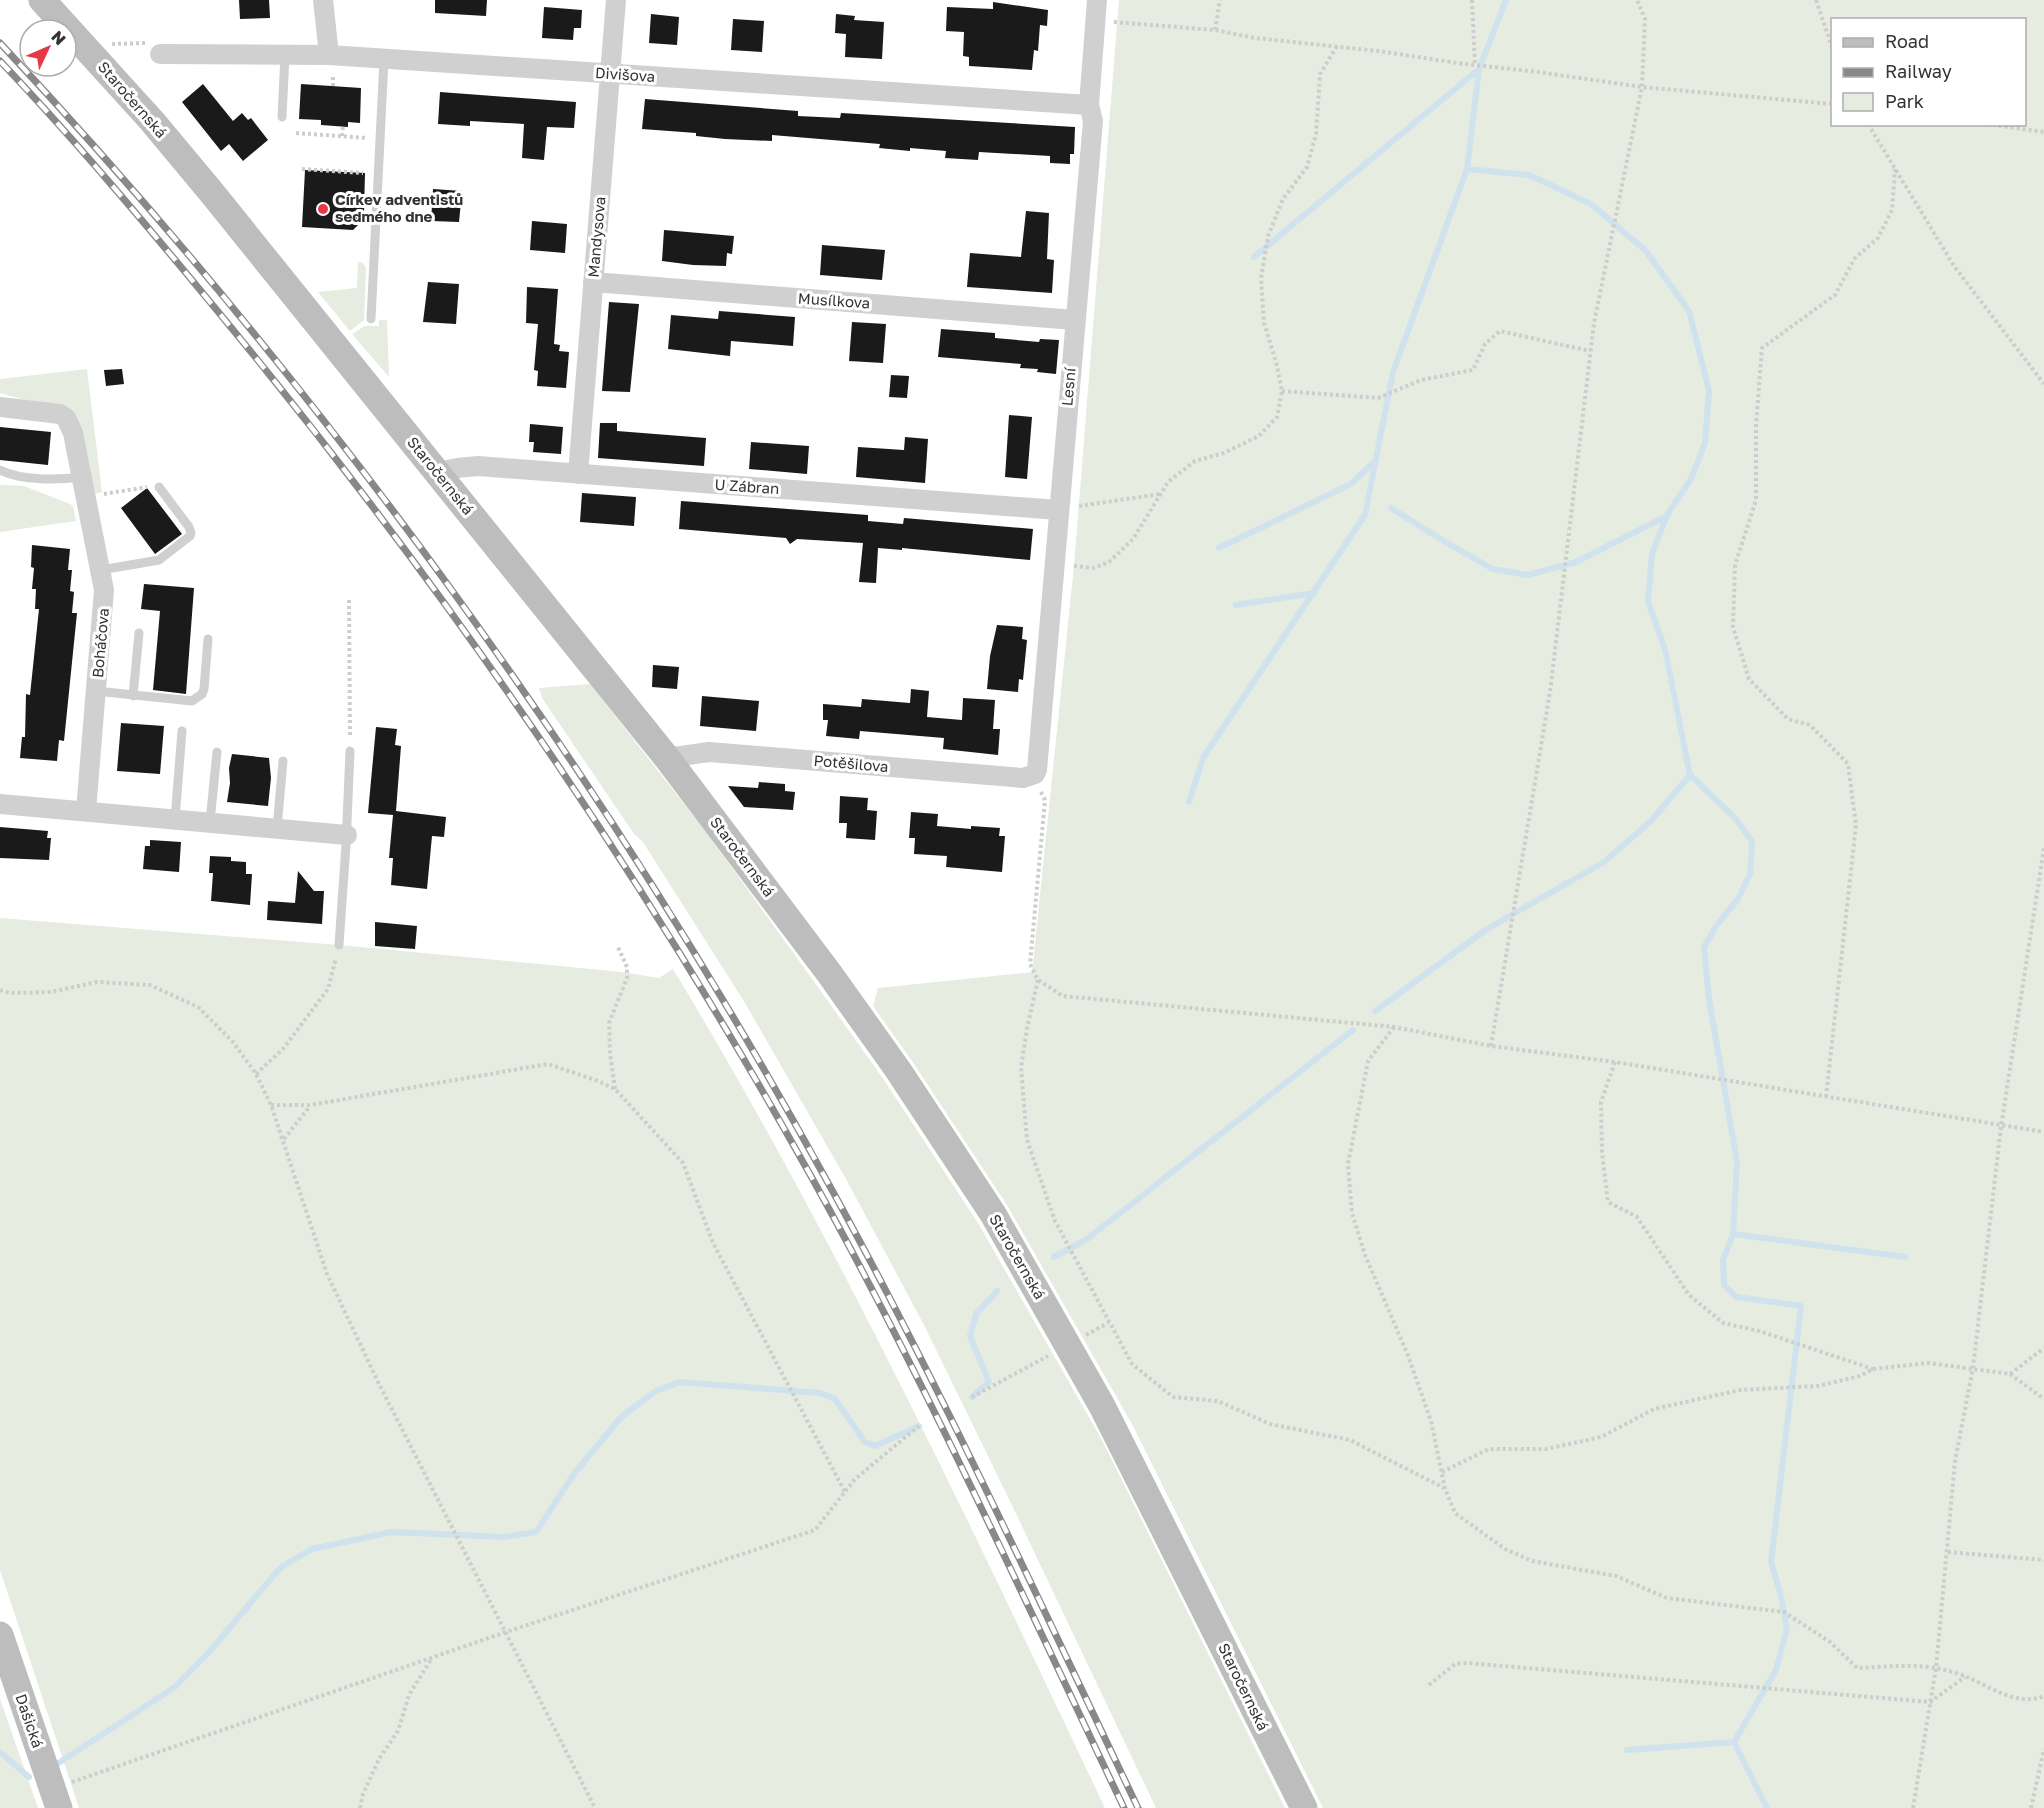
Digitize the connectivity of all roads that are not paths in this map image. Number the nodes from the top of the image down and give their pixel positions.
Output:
1 (42, 0) edge
2 (323, 0) edge
3 (616, 0) edge
4 (1097, 0) edge
5 (160, 54) dead end
6 (285, 55) junction
7 (384, 60) junction
8 (331, 63) junction
9 (611, 74) junction
10 (1089, 105) junction
11 (282, 117) dead end
12 (593, 282) junction
13 (371, 319) dead end
14 (1075, 320) junction
15 (0, 407) edge
16 (0, 470) edge
17 (437, 472) junction
18 (578, 474) junction
19 (81, 477) junction
20 (159, 487) road end
21 (1058, 510) junction
22 (101, 570) junction
23 (139, 633) dead end
24 (208, 639) dead end
25 (96, 692) junction
26 (133, 696) junction
27 (182, 731) dead end
28 (350, 751) road end
29 (217, 752) dead end
30 (667, 758) junction
31 (283, 761) dead end
32 (1035, 774) joint
33 (0, 804) edge
34 (86, 811) junction
35 (175, 819) junction
36 (210, 822) junction
37 (277, 828) junction
38 (347, 835) junction
39 (339, 945) road end
40 (0, 1635) edge
41 (55, 1798) edge
42 (1304, 1808) edge

1 - 17 main road, Staročernská
2 - 8 street
3 - 9 street, Mandysova
4 - 10 street, Lesní
5 - 6 street, Divišova
6 - 8 street, Divišova
6 - 11 lane
7 - 8 street, Divišova
7 - 9 street, Divišova
7 - 13 lane
9 - 10 street, Divišova
9 - 12 street, Mandysova
10 - 14 street, Lesní
12 - 14 street, Musílkova
12 - 18 street, Mandysova
14 - 21 street, Lesní
15 - 19 street, Boháčova
16 - 19 lane
17 - 18 street, U Zábran
17 - 30 main road, Staročernská
18 - 21 street, U Zábran
19 - 22 street, Boháčova
20 - 22 lane
21 - 32 street, Lesní
22 - 25 street, Boháčova
23 - 26 lane
24 - 26 lane
25 - 26 lane
25 - 34 street, Boháčova
27 - 35 lane
28 - 38 lane
29 - 36 lane
30 - 32 street, Potěšilova
30 - 42 main road, Staročernská
31 - 37 lane
33 - 34 street
34 - 35 street
35 - 36 street
36 - 37 street
37 - 38 street
38 - 39 lane
40 - 41 main road, Dašická

